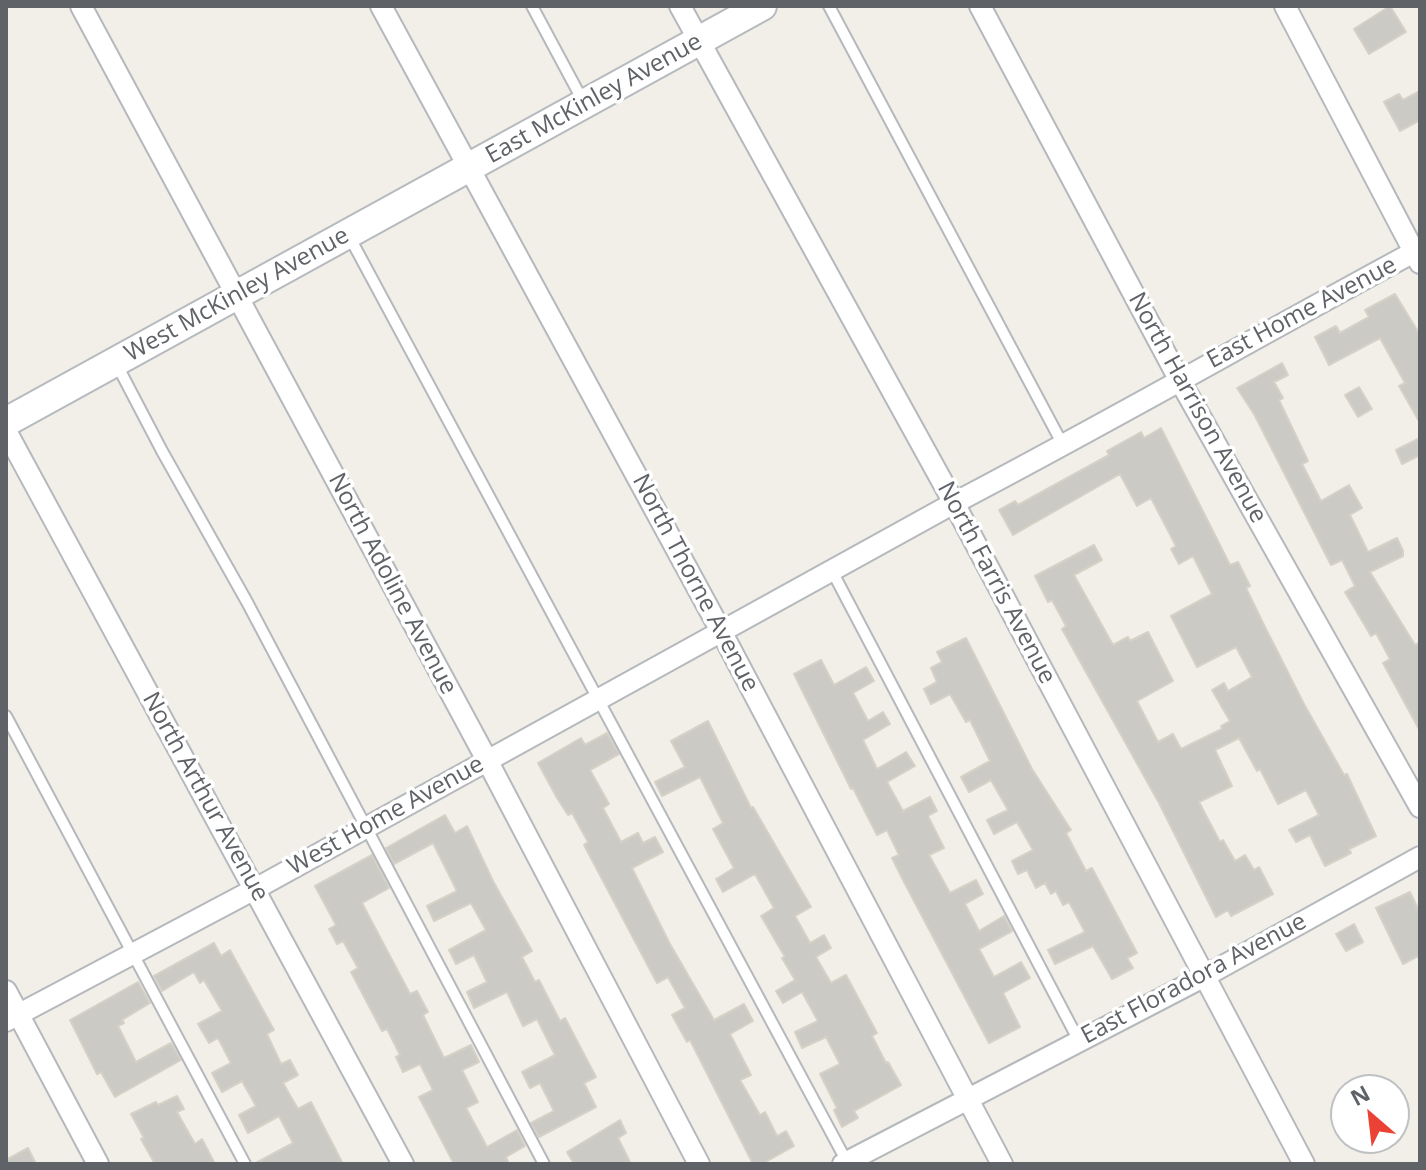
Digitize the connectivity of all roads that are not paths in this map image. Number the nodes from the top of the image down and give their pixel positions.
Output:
1 (81, 6) edge
2 (381, 6) edge
3 (532, 6) edge
4 (680, 6) edge
5 (762, 6) edge
6 (829, 6) edge
7 (980, 6) edge
8 (1285, 6) edge
9 (698, 42) junction
10 (585, 104) junction
11 (468, 168) junction
12 (348, 234) junction
13 (1418, 256) edge
14 (235, 296) junction
15 (116, 362) junction
16 (1179, 379) junction
17 (6, 422) edge
18 (6, 431) edge
19 (1063, 446) junction
20 (954, 503) junction
21 (832, 571) junction
22 (722, 633) junction
23 (599, 700) junction
24 (6, 716) edge
25 (487, 760) junction
26 (1420, 807) edge
27 (366, 827) junction
28 (1420, 857) edge
29 (255, 889) junction
30 (132, 954) junction
31 (1205, 976) junction
32 (6, 991) edge
33 (12, 1017) edge
34 (1079, 1041) junction
35 (967, 1099) junction
36 (846, 1163) edge
37 (98, 1164) edge
38 (245, 1164) edge
39 (403, 1164) edge
40 (544, 1164) edge
41 (699, 1164) edge
42 (1002, 1164) edge
43 (1304, 1164) edge

1 - 14 street, North Adoline Avenue
2 - 11 street, North Thorne Avenue
3 - 10 lane
4 - 9 street, North Farris Avenue
5 - 9 main road, East McKinley Avenue
6 - 19 lane
7 - 16 street, North Harrison Avenue
8 - 13 street
9 - 10 main road, East McKinley Avenue
9 - 20 street, North Farris Avenue
10 - 11 main road, East McKinley Avenue
11 - 12 main road, West McKinley Avenue
11 - 22 street, North Thorne Avenue
12 - 14 main road, West McKinley Avenue
12 - 23 lane
13 - 16 street, East Home Avenue
14 - 15 main road, West McKinley Avenue
14 - 25 street, North Adoline Avenue
15 - 17 main road, West McKinley Avenue
15 - 27 lane
16 - 19 street, East Home Avenue
16 - 26 street, North Harrison Avenue
18 - 29 street, North Arthur Avenue
19 - 20 street, East Home Avenue
20 - 21 street, East Home Avenue
20 - 31 street, North Farris Avenue
21 - 22 street, East Home Avenue
21 - 34 lane
22 - 23 street, West Home Avenue
22 - 35 street, North Thorne Avenue
23 - 25 street, West Home Avenue
23 - 36 lane
24 - 30 lane
25 - 27 street, West Home Avenue
25 - 41 street, North Adoline Avenue
27 - 29 street, West Home Avenue
27 - 40 lane
28 - 31 street, East Floradora Avenue
29 - 30 street, West Home Avenue
29 - 39 street, North Arthur Avenue
30 - 33 street, West Home Avenue
30 - 38 lane
31 - 34 street, East Floradora Avenue
31 - 43 street, North Farris Avenue
32 - 33 street
33 - 37 street
34 - 35 street, East Floradora Avenue
35 - 36 street, East Floradora Avenue
35 - 42 street, North Thorne Avenue

